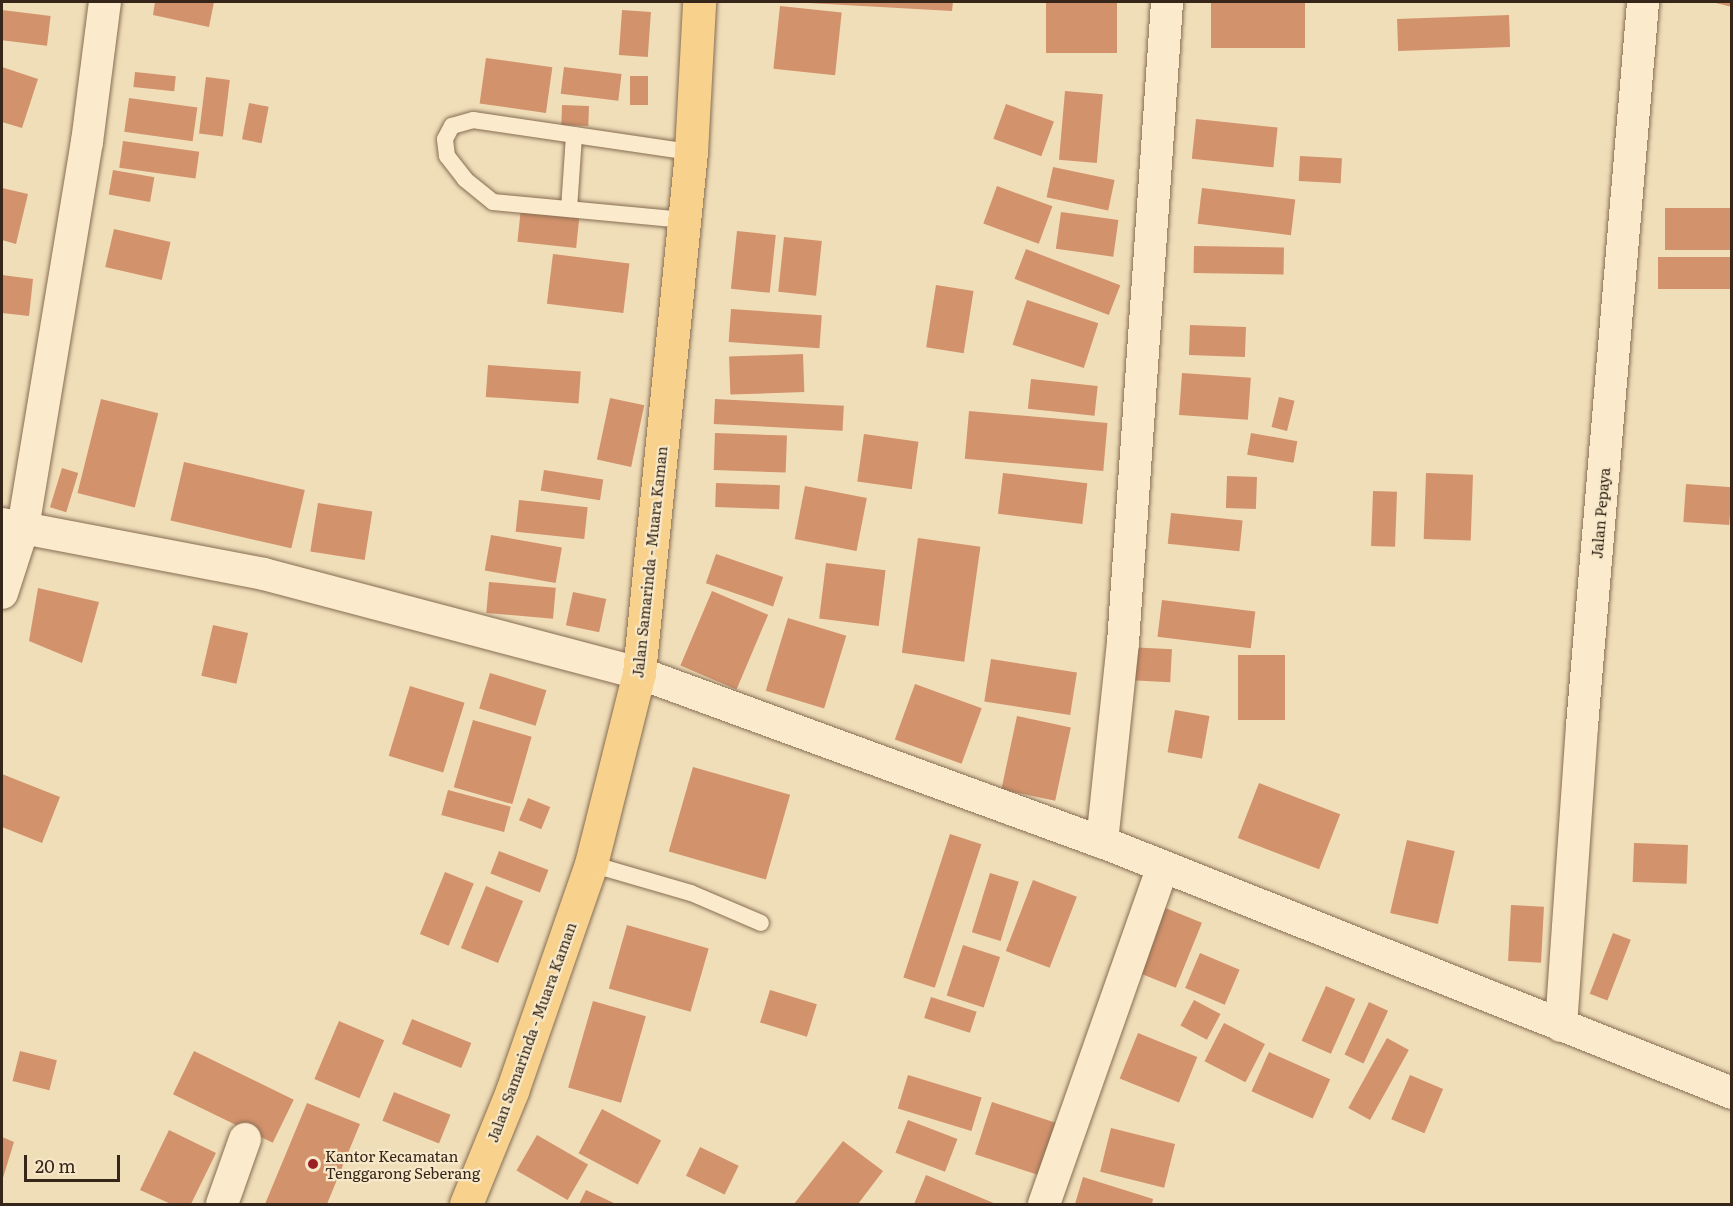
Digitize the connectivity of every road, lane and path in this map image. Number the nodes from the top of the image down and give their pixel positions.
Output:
1 (105, 2) edge
2 (699, 2) edge
3 (1167, 2) edge
4 (1643, 2) edge
5 (574, 135) junction
6 (691, 152) junction
7 (569, 209) junction
8 (684, 220) junction
9 (12, 526) edge
10 (2, 593) edge
11 (639, 673) junction
12 (1102, 842) junction
13 (591, 864) junction
14 (1162, 868) junction
15 (761, 923) dead end
16 (1561, 1026) junction
17 (1731, 1094) edge
18 (246, 1139) dead end
19 (222, 1204) edge
20 (466, 1204) edge
21 (1044, 1204) edge

1 - 9 street
2 - 6 main road, Jalan Samarinda - Muara Kaman
3 - 12 street
4 - 16 street, Jalan Pepaya
5 - 6 lane
5 - 7 lane
5 - 7 lane
6 - 8 main road, Jalan Samarinda - Muara Kaman
7 - 8 lane
8 - 11 main road, Jalan Samarinda - Muara Kaman
9 - 10 street
9 - 11 street
11 - 12 street
11 - 13 main road, Jalan Samarinda - Muara Kaman
12 - 14 street
13 - 15 lane
13 - 20 main road, Jalan Samarinda - Muara Kaman
14 - 16 street
14 - 21 street
16 - 17 street
18 - 19 street

